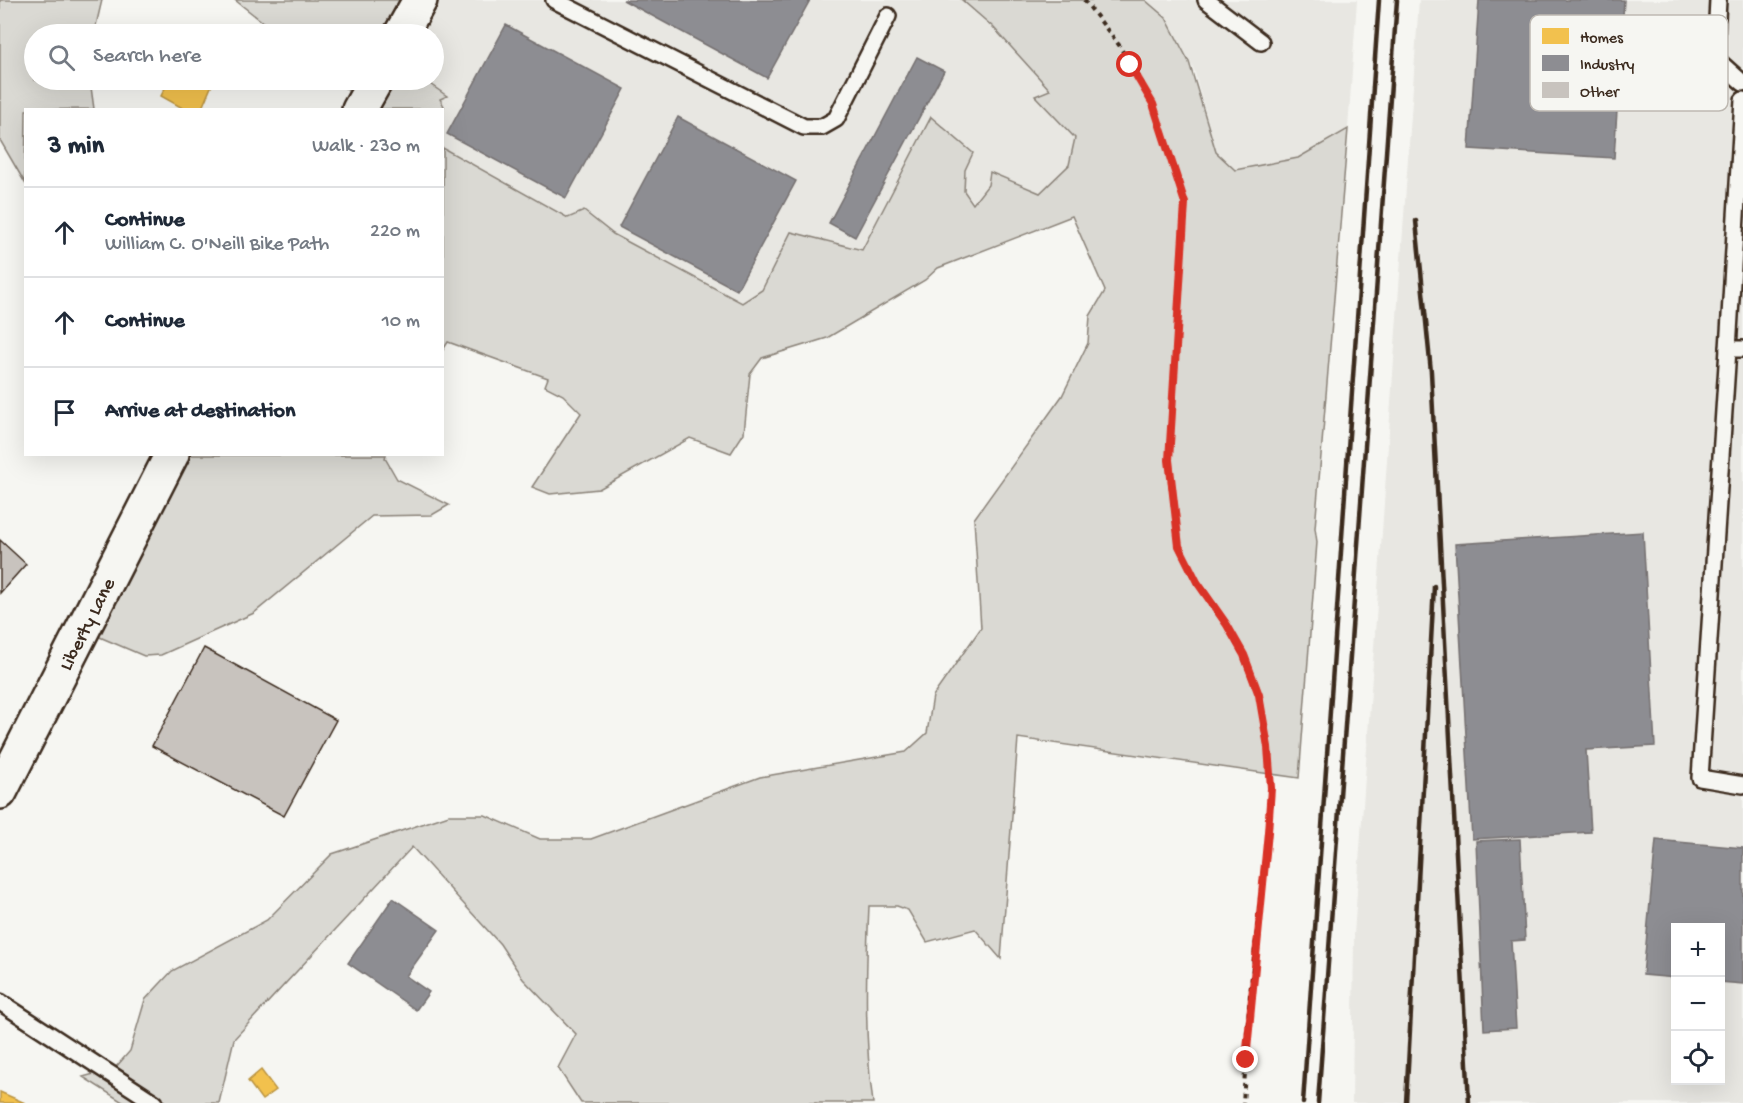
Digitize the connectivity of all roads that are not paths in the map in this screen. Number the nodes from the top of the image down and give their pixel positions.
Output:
1 (420, 0) edge
2 (554, 0) edge
3 (1206, 0) edge
4 (1718, 0) edge
5 (1717, 15) edge
6 (888, 16) dead end
7 (407, 24) edge
8 (1261, 42) dead end
9 (1728, 70) edge
10 (1743, 83) edge
11 (370, 90) edge
12 (1743, 100) edge
13 (360, 108) edge
14 (1736, 349) edge
15 (171, 456) edge
16 (1743, 784) edge
17 (0, 792) edge
18 (0, 1002) edge
19 (155, 1103) edge

1 - 7 street
2 - 6 lane
3 - 8 lane
4 - 5 lane
9 - 10 lane
11 - 13 street
12 - 14 lane
14 - 16 lane
15 - 17 street, Liberty Lane
18 - 19 lane

